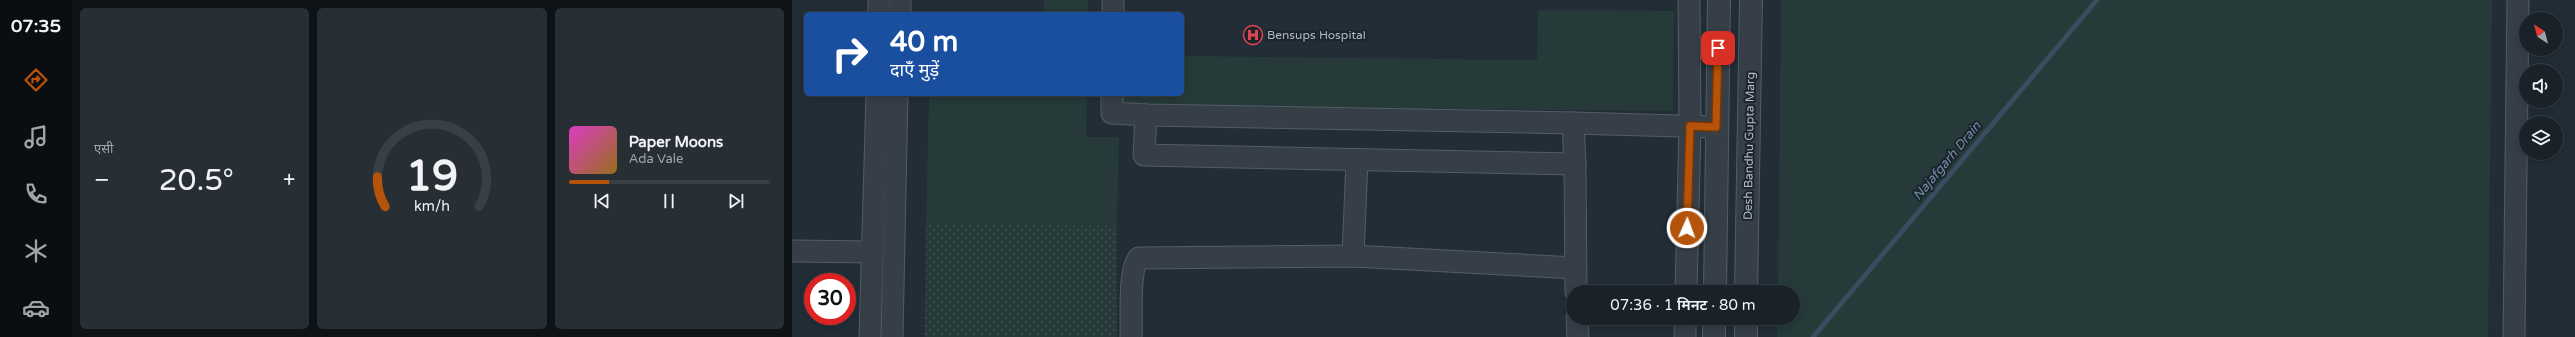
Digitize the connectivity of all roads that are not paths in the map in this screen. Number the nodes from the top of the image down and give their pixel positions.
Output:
1 (879, 0) edge
2 (900, 0) edge
3 (1113, 0) edge
4 (1689, 0) edge
5 (1719, 0) edge
6 (1751, 0) edge
7 (2518, 0) edge
8 (879, 12) edge
9 (900, 12) edge
10 (1113, 12) edge
11 (877, 96) edge
12 (897, 96) edge
13 (1112, 96) edge
14 (1146, 115) junction
15 (1574, 122) junction
16 (1690, 126) junction
17 (1716, 127) junction
18 (1357, 160) junction
19 (1575, 164) junction
20 (792, 251) edge
21 (873, 252) junction
22 (1353, 256) junction
23 (1576, 268) junction
24 (1576, 285) edge
25 (1686, 285) edge
26 (1714, 285) edge
27 (1746, 285) edge
28 (1577, 325) edge
29 (1685, 325) edge
30 (1714, 325) edge
31 (1746, 325) edge
32 (870, 337) edge
33 (892, 337) edge
34 (1131, 337) edge
35 (1578, 337) edge
36 (1685, 337) edge
37 (1714, 337) edge
38 (1746, 337) edge
39 (2514, 337) edge

1 - 8 street
2 - 9 street
3 - 10 street
4 - 16 street
5 - 17 street
6 - 27 street, Desh Bandhu Gupta Marg
7 - 39 street
11 - 21 street
12 - 33 street
13 - 14 street
14 - 15 street
14 - 18 street
15 - 16 street
15 - 19 street
16 - 17 street
16 - 25 street
17 - 26 street
18 - 19 street
18 - 22 street
19 - 23 street
20 - 21 street
21 - 32 street
22 - 23 street
22 - 34 street
23 - 24 street
28 - 35 street
29 - 36 street
30 - 37 street
31 - 38 street

